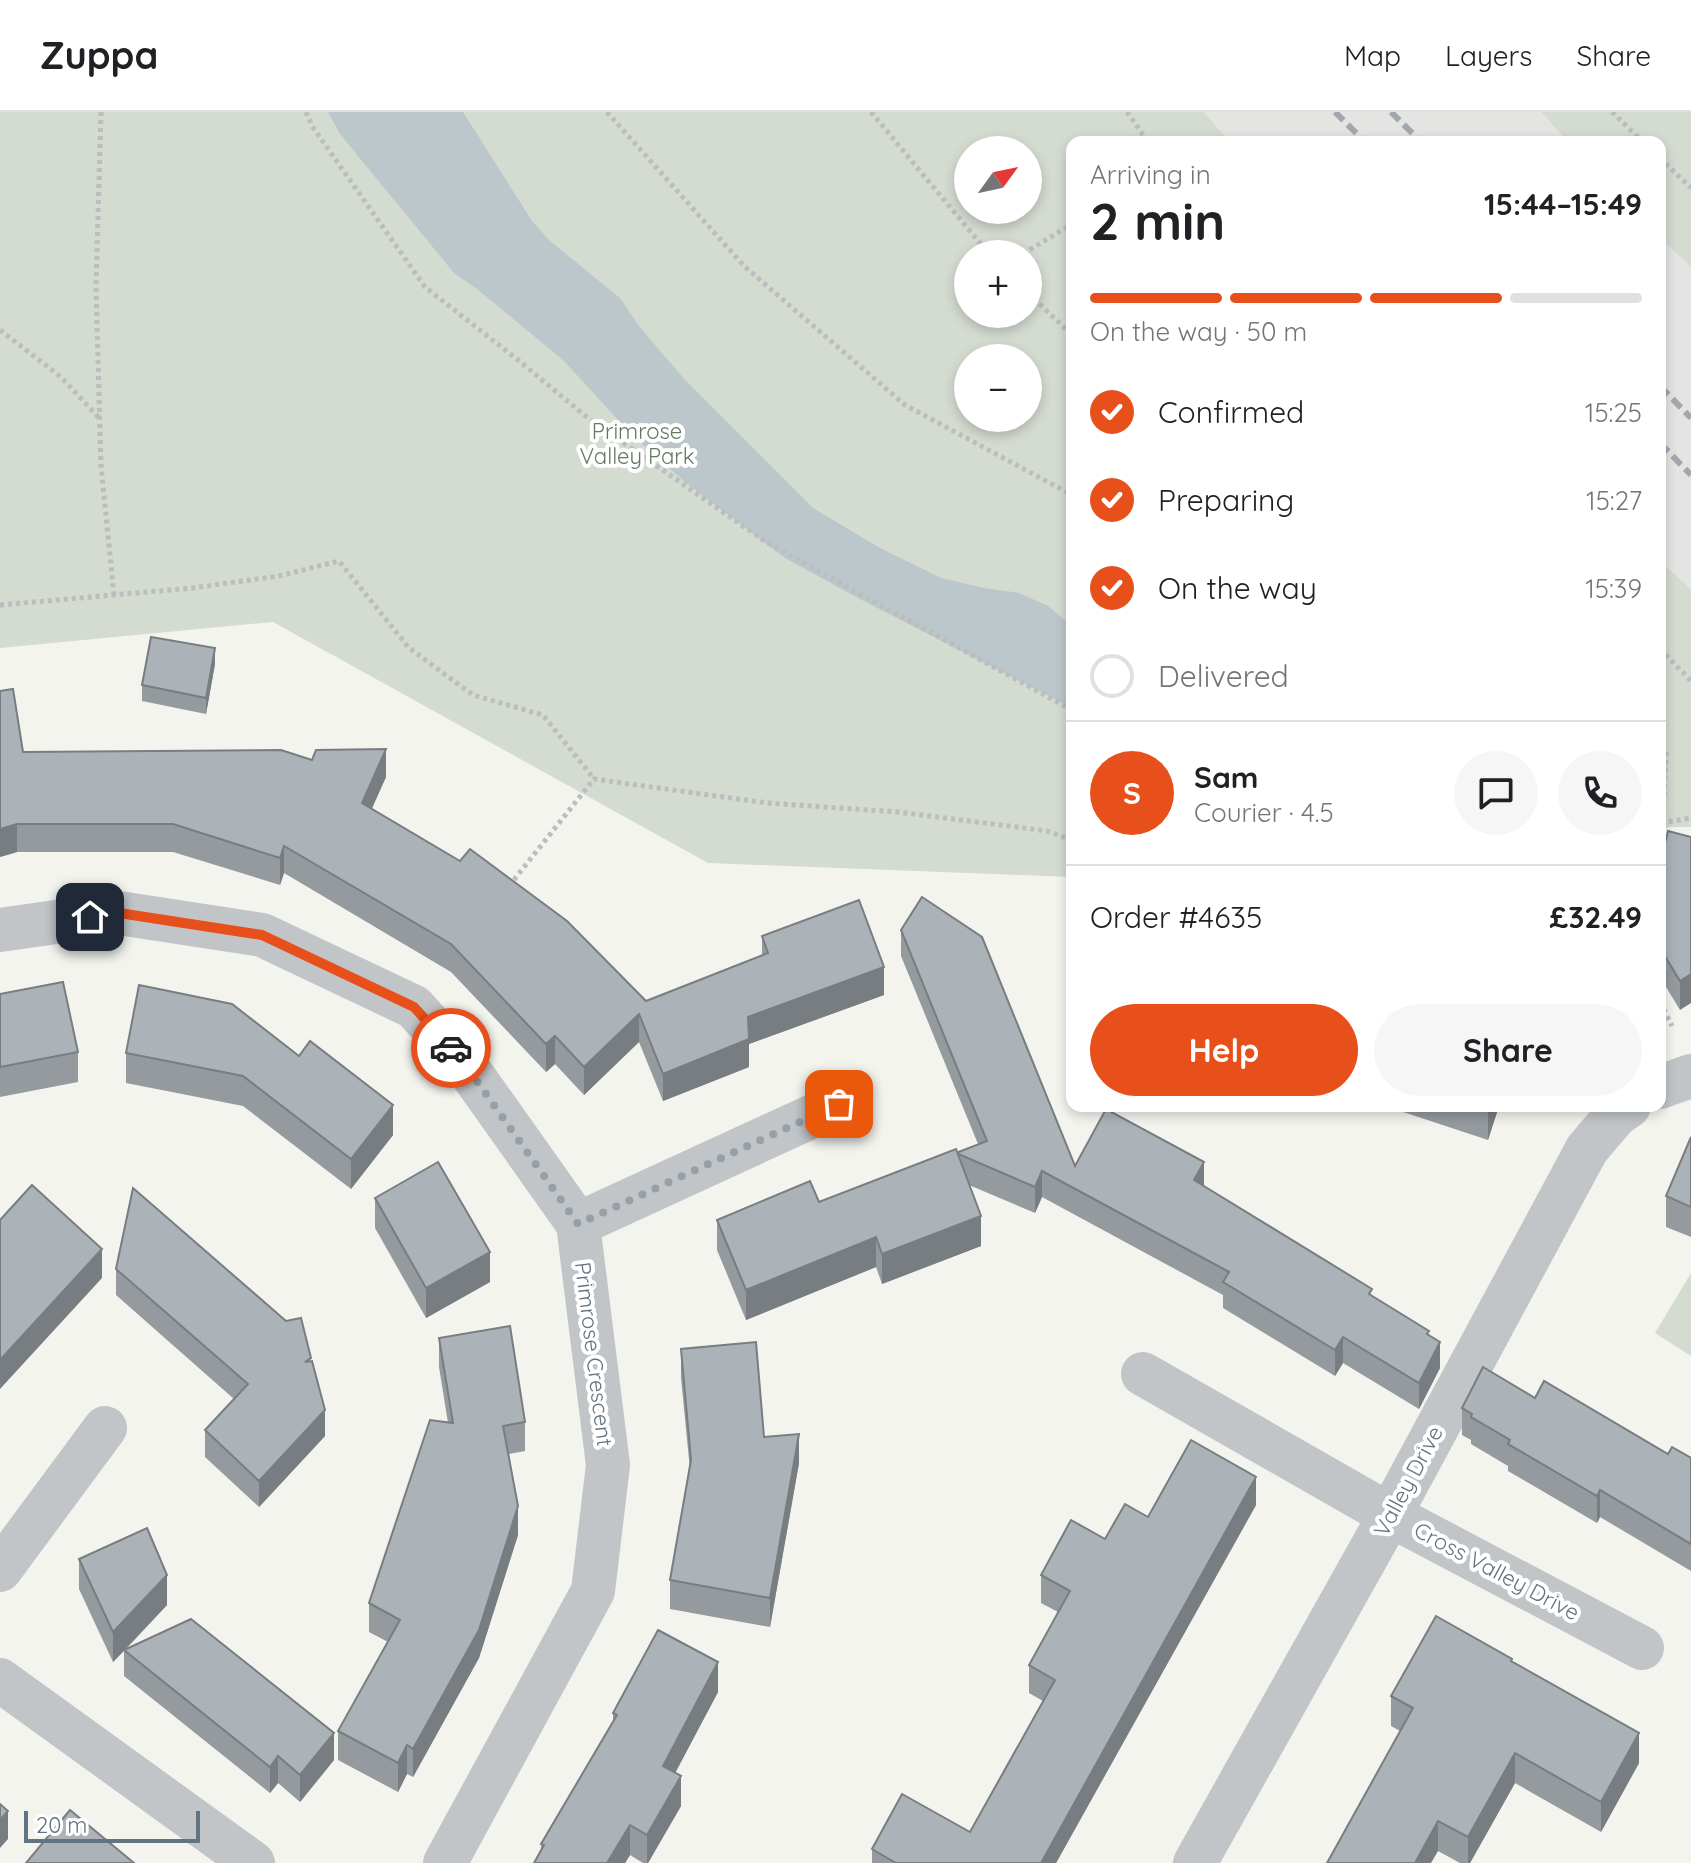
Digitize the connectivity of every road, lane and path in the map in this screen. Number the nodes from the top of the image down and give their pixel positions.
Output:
1 (101, 112) edge
2 (306, 112) edge
3 (607, 112) edge
4 (871, 112) edge
5 (1127, 112) edge
6 (1612, 112) edge
7 (1144, 136) edge
8 (1637, 136) edge
9 (1666, 164) edge
10 (1691, 188) edge
11 (1066, 228) edge
12 (977, 240) edge
13 (1042, 242) edge
14 (1042, 306) edge
15 (1066, 329) edge
16 (0, 330) edge
17 (100, 419) junction
18 (1066, 492) edge
19 (114, 595) junction
20 (0, 605) edge
21 (1666, 655) edge
22 (1691, 681) edge
23 (1066, 707) edge
24 (594, 779) junction
25 (1691, 818) edge
26 (1666, 822) edge
27 (1066, 838) edge
28 (507, 888) edge
29 (0, 930) edge
30 (1691, 1076) edge
31 (1666, 1085) edge
32 (839, 1104) dead end
33 (1620, 1112) edge
34 (578, 1224) junction
35 (1143, 1374) dead end
36 (105, 1428) dead end
37 (1390, 1515) junction
38 (0, 1570) edge
39 (1642, 1648) dead end
40 (0, 1680) edge
41 (253, 1863) edge
42 (445, 1863) edge
43 (1195, 1863) edge

1 - 17 path
2 - 23 path
3 - 18 path
4 - 12 path
5 - 7 path
6 - 8 path
9 - 10 path
11 - 13 path
14 - 15 path
16 - 17 path
17 - 19 path
19 - 20 path
19 - 24 path
21 - 22 path
24 - 27 path
24 - 28 path
25 - 26 path
29 - 34 street, Primrose Crescent
30 - 31 street
32 - 34 street
33 - 37 street, Valley Drive
34 - 42 street, Primrose Crescent
35 - 37 street, Cross Valley Drive
36 - 38 street
37 - 39 street, Cross Valley Drive
37 - 43 street, Valley Drive
40 - 41 street

